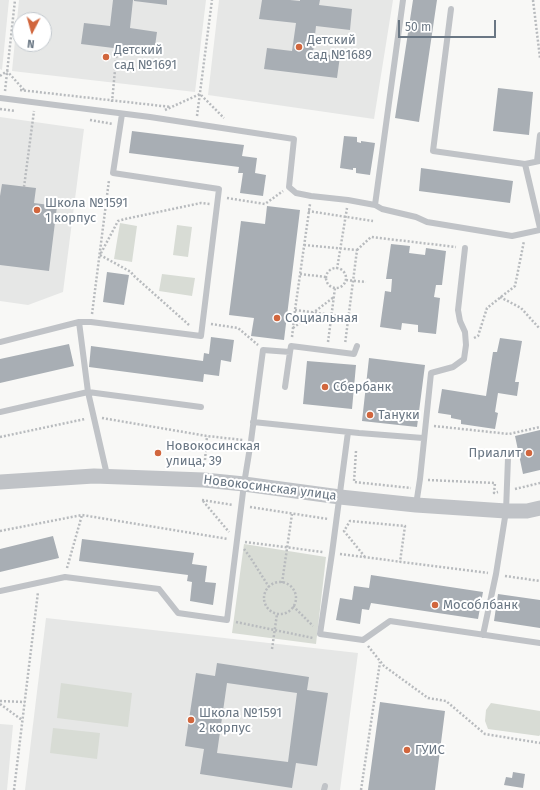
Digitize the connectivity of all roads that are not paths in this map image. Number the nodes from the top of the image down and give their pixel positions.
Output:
1 (403, 0) edge
2 (451, 9) dead end
3 (2, 99) edge
4 (122, 114) junction
5 (540, 135) edge
6 (539, 161) edge
7 (525, 164) junction
8 (375, 205) junction
9 (540, 229) edge
10 (465, 248) road end
11 (79, 322) junction
12 (0, 342) edge
13 (357, 346) dead end
14 (290, 349) junction
15 (285, 387) dead end
16 (88, 392) junction
17 (201, 407) dead end
18 (0, 412) edge
19 (253, 422) junction
20 (348, 432) junction
21 (424, 438) junction
22 (508, 458) dead end
23 (107, 476) junction
24 (0, 482) edge
25 (244, 484) junction
26 (340, 497) junction
27 (416, 505) junction
28 (540, 508) edge
29 (506, 511) junction
30 (0, 591) edge
31 (484, 635) junction
32 (540, 643) edge

1 - 8 lane
2 - 7 lane
3 - 4 lane
4 - 8 lane
4 - 11 lane
5 - 6 lane
6 - 7 lane
7 - 9 lane
8 - 9 lane
10 - 21 lane
11 - 12 lane
11 - 16 lane
13 - 14 lane
14 - 15 lane
14 - 19 lane
16 - 17 lane
16 - 18 lane
16 - 23 lane
19 - 20 lane
19 - 25 lane
20 - 21 lane
20 - 26 lane
21 - 27 lane
22 - 29 lane
23 - 24 street, Новокосинская улица
23 - 25 street, Новокосинская улица
25 - 26 street, Новокосинская улица
25 - 30 lane
26 - 27 street, Новокосинская улица
26 - 31 lane
27 - 29 street, Новокосинская улица
28 - 29 street, Новокосинская улица
29 - 31 lane
31 - 32 lane

